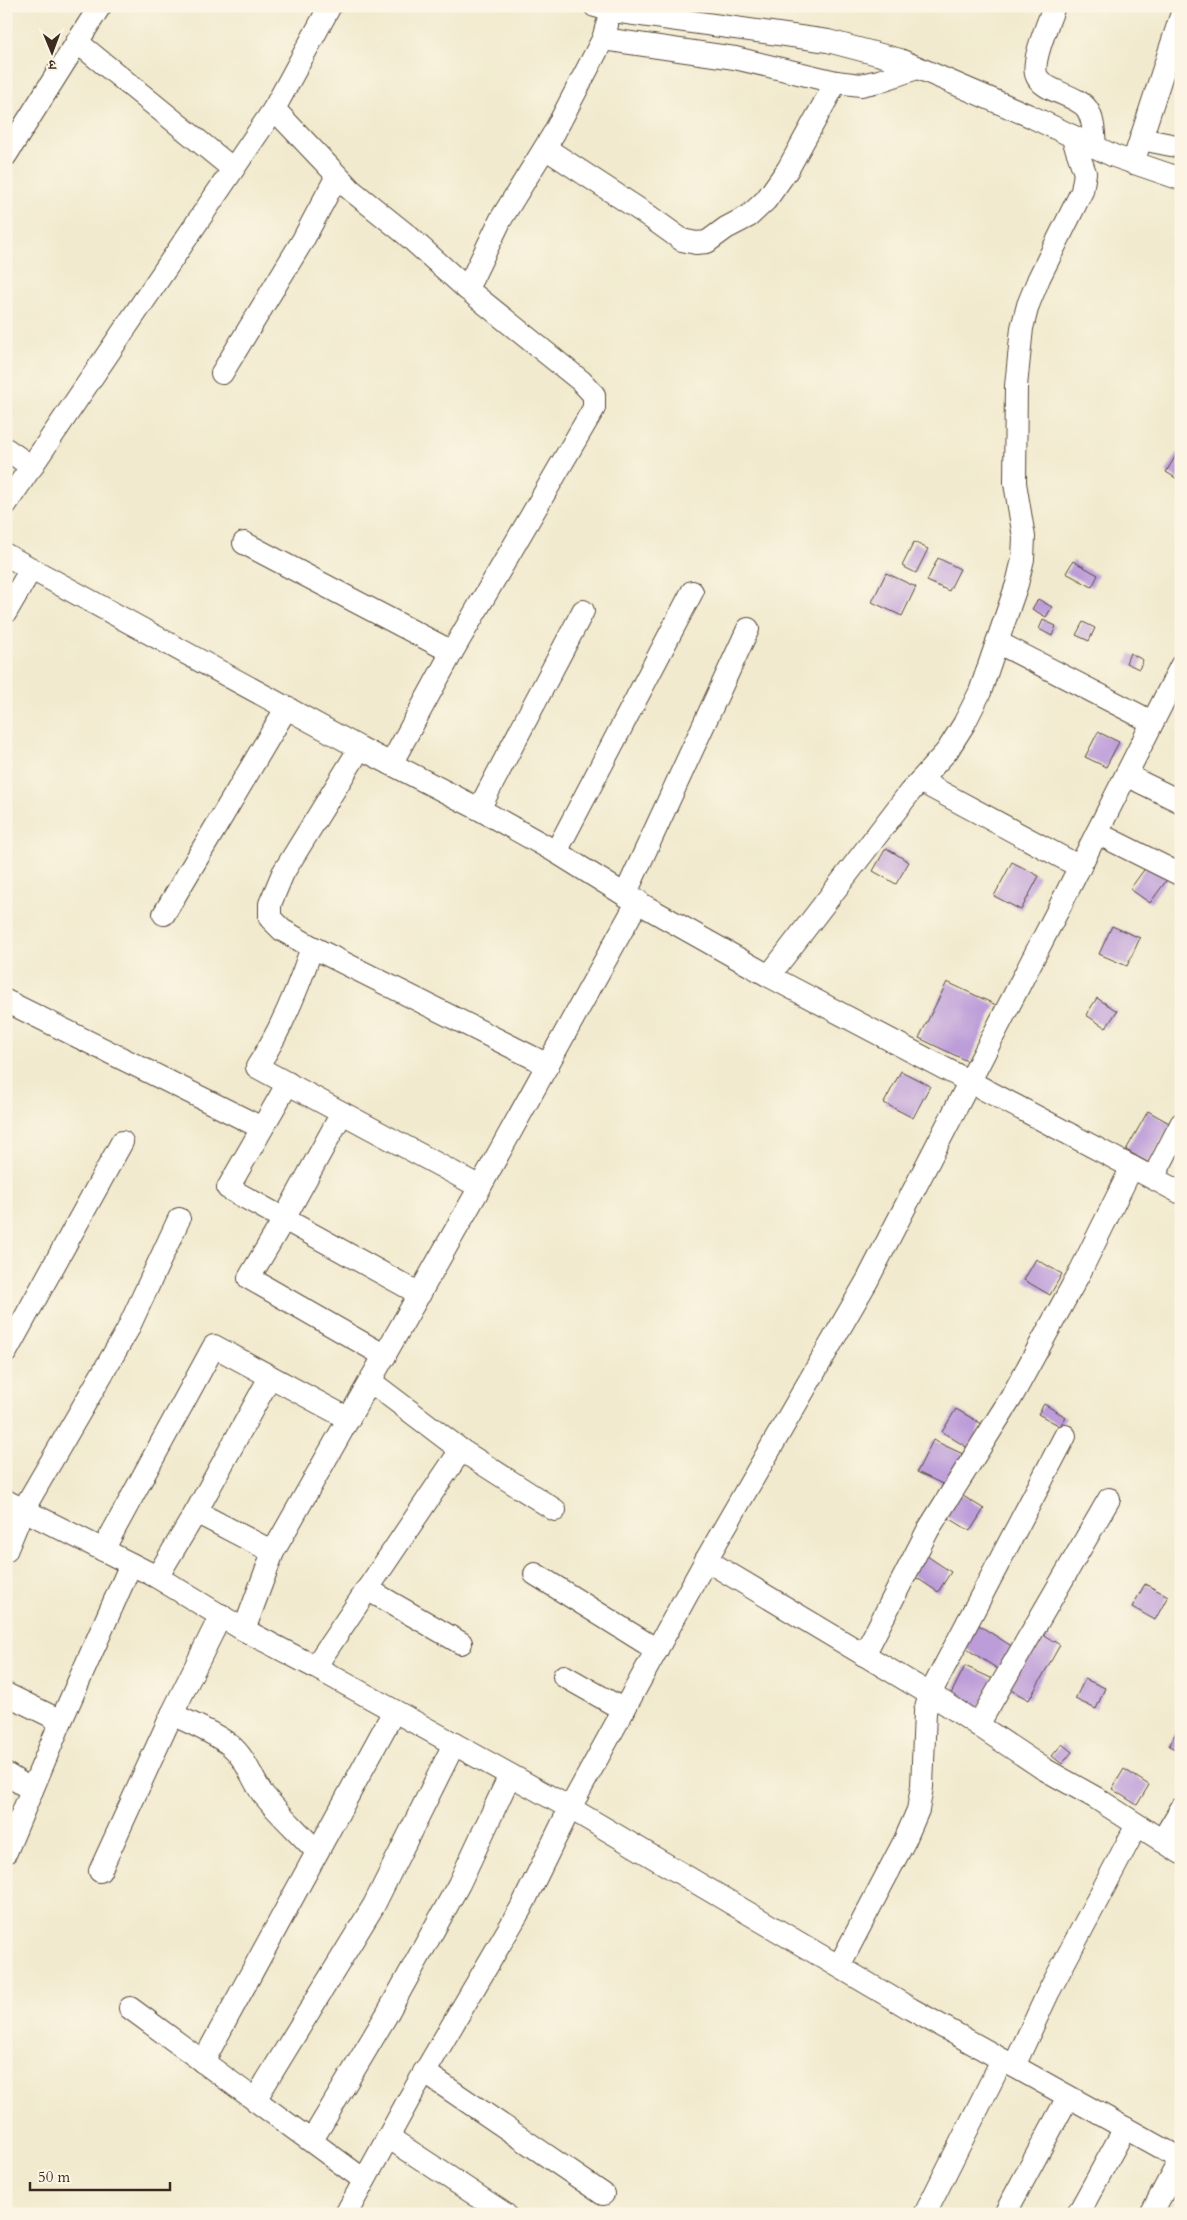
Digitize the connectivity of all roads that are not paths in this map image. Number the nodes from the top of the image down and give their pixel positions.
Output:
1 (100, 6) edge
2 (330, 6) edge
3 (1054, 6) edge
4 (608, 8) edge
5 (1181, 16) edge
6 (603, 39) junction
7 (77, 42) junction
8 (917, 68) junction
9 (836, 82) junction
10 (274, 109) junction
11 (1072, 136) junction
12 (1141, 139) junction
13 (1095, 147) junction
14 (1181, 147) edge
15 (545, 148) junction
16 (6, 155) edge
17 (1133, 163) junction
18 (233, 169) junction
19 (338, 176) junction
20 (1181, 179) edge
21 (467, 289) junction
22 (222, 373) dead end
23 (6, 449) edge
24 (32, 467) junction
25 (6, 504) edge
26 (244, 543) dead end
27 (6, 555) edge
28 (30, 569) junction
29 (692, 592) dead end
30 (583, 611) dead end
31 (6, 612) edge
32 (748, 629) dead end
33 (997, 642) junction
34 (452, 652) junction
35 (1181, 666) edge
36 (287, 707) junction
37 (1152, 722) junction
38 (360, 748) junction
39 (392, 764) junction
40 (1126, 775) junction
41 (920, 781) junction
42 (1181, 802) edge
43 (479, 809) junction
44 (1097, 833) junction
45 (556, 852) junction
46 (1080, 867) junction
47 (1181, 875) edge
48 (632, 898) junction
49 (164, 914) dead end
50 (312, 947) junction
51 (769, 976) junction
52 (6, 1001) edge
53 (548, 1065) junction
54 (288, 1083) junction
55 (970, 1084) junction
56 (342, 1113) junction
57 (1181, 1124) edge
58 (262, 1128) junction
59 (122, 1142) dead end
60 (1132, 1167) junction
61 (1153, 1178) junction
62 (480, 1187) junction
63 (1181, 1193) edge
64 (179, 1219) dead end
65 (284, 1219) junction
66 (420, 1294) junction
67 (6, 1352) edge
68 (385, 1356) junction
69 (270, 1377) junction
70 (370, 1381) junction
71 (349, 1419) junction
72 (1065, 1436) dead end
73 (461, 1450) junction
74 (1109, 1499) dead end
75 (15, 1505) edge
76 (555, 1510) dead end
77 (196, 1512) junction
78 (103, 1550) junction
79 (6, 1552) edge
80 (273, 1552) junction
81 (706, 1560) junction
82 (131, 1564) junction
83 (535, 1574) dead end
84 (157, 1577) junction
85 (367, 1588) junction
86 (221, 1615) junction
87 (244, 1630) junction
88 (461, 1643) dead end
89 (657, 1650) junction
90 (864, 1655) junction
91 (315, 1667) junction
92 (564, 1676) dead end
93 (6, 1694) edge
94 (930, 1694) junction
95 (624, 1710) junction
96 (394, 1711) junction
97 (172, 1714) junction
98 (61, 1721) junction
99 (978, 1725) junction
100 (454, 1744) junction
101 (6, 1774) edge
102 (510, 1775) junction
103 (32, 1790) junction
104 (570, 1808) junction
105 (1181, 1809) edge
106 (1137, 1825) junction
107 (1171, 1847) edge
108 (7, 1849) edge
109 (317, 1852) junction
110 (100, 1871) dead end
111 (839, 1966) junction
112 (130, 2008) dead end
113 (203, 2062) junction
114 (1008, 2063) junction
115 (424, 2072) junction
116 (1068, 2097) junction
117 (255, 2100) junction
118 (1125, 2128) junction
119 (388, 2137) junction
120 (312, 2140) junction
121 (1181, 2159) edge
122 (364, 2180) junction
123 (602, 2194) dead end
124 (346, 2214) edge
125 (505, 2214) edge
126 (925, 2214) edge
127 (1005, 2214) edge
128 (1078, 2214) edge
129 (1151, 2214) edge

1 - 7 street
2 - 10 street
3 - 13 street
4 - 6 street
4 - 8 street
5 - 12 street
6 - 9 street
6 - 15 street
7 - 16 street
7 - 18 street
8 - 9 street
8 - 11 street
9 - 15 street
10 - 18 street
10 - 19 street
11 - 13 street
11 - 33 street
12 - 14 street
12 - 17 street
13 - 17 street
15 - 21 street
17 - 20 street
18 - 24 street
19 - 21 street
19 - 22 street
21 - 34 street
23 - 24 street
24 - 25 street
26 - 34 street
27 - 28 street
28 - 31 street
28 - 36 street
29 - 45 street
30 - 43 street
32 - 48 street
33 - 37 street
33 - 41 street
34 - 39 street
35 - 37 street
36 - 38 street
36 - 49 street
37 - 40 street
38 - 39 street
38 - 50 street
39 - 43 street
40 - 42 street
40 - 44 street
41 - 46 street
41 - 51 street
43 - 45 street
44 - 46 street
44 - 47 street
45 - 48 street
46 - 55 street
48 - 51 street
48 - 53 street
50 - 53 street
50 - 54 street
51 - 55 street
52 - 58 street
53 - 62 street
54 - 56 street
54 - 58 street
55 - 60 street
55 - 81 street
56 - 62 street
56 - 65 street
57 - 61 street
58 - 65 street
59 - 67 street
60 - 61 street
60 - 90 street
61 - 63 street
62 - 66 street
64 - 75 street
65 - 66 street
65 - 68 street
66 - 68 street
68 - 70 street
69 - 71 street
69 - 77 street
69 - 78 street
70 - 71 street
70 - 73 street
71 - 80 street
72 - 94 street
73 - 76 street
73 - 85 street
74 - 99 street
75 - 78 street
75 - 79 street
77 - 80 street
77 - 84 street
78 - 82 street
80 - 87 street
81 - 89 street
81 - 90 street
82 - 84 street
82 - 98 street
83 - 89 street
84 - 86 street
85 - 88 street
85 - 91 street
86 - 87 street
86 - 97 street
87 - 91 street
89 - 95 street
90 - 94 street
91 - 96 street
92 - 95 street
93 - 98 street
94 - 99 street
94 - 111 street
95 - 104 street
96 - 100 street
96 - 109 street
97 - 109 street
97 - 110 street
98 - 103 street
99 - 106 street
100 - 102 street
100 - 117 street
101 - 103 street
102 - 104 street
102 - 120 street
103 - 108 street
104 - 111 street
104 - 115 street
105 - 107 street
106 - 107 street
106 - 114 street
109 - 113 street
111 - 114 street
112 - 113 street
113 - 117 street
114 - 116 street
114 - 126 street
115 - 119 street
115 - 123 street
116 - 118 street
116 - 127 street
117 - 120 street
118 - 121 street
118 - 128 street
119 - 122 street
119 - 125 street
120 - 122 street
121 - 129 street
122 - 124 street

